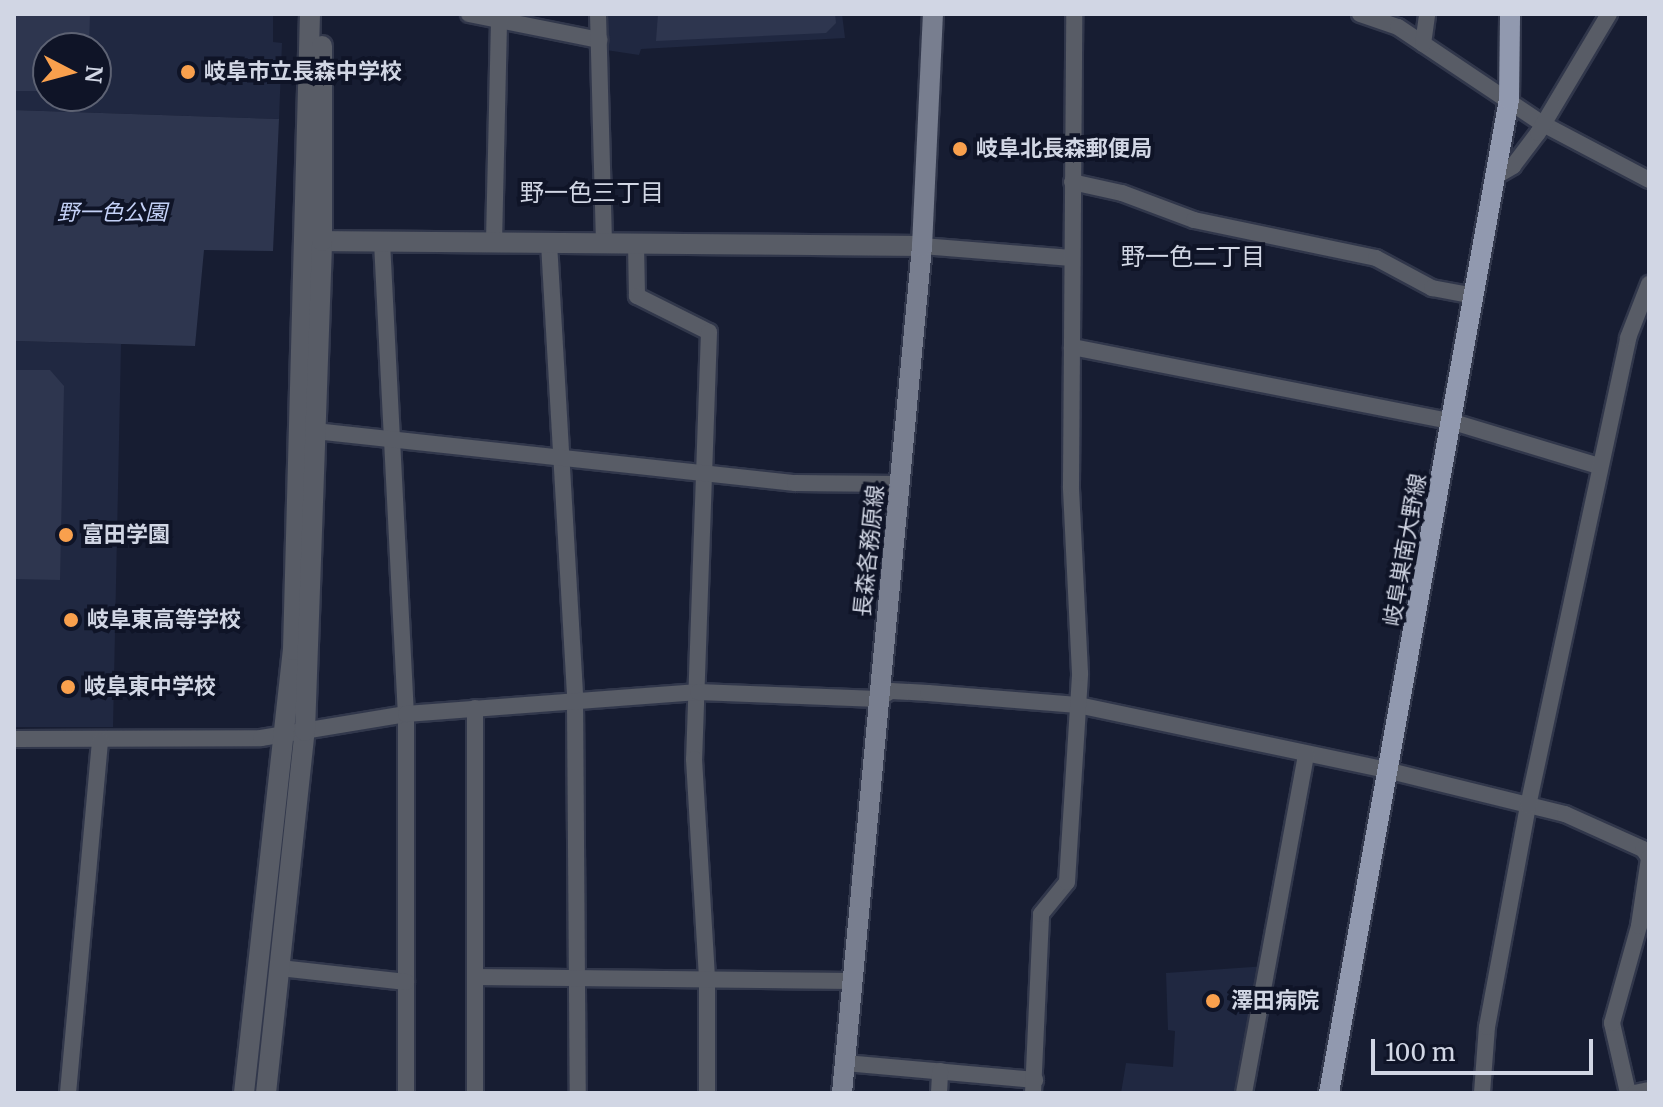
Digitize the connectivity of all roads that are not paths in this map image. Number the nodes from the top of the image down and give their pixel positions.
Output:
1 (310, 14) edge
2 (323, 14) edge
3 (469, 14) edge
4 (598, 14) edge
5 (933, 14) edge
6 (1074, 14) edge
7 (1360, 14) edge
8 (1427, 14) edge
9 (1510, 14) edge
10 (1609, 14) edge
11 (499, 17) edge
12 (599, 40) junction
13 (1423, 44) junction
14 (1509, 100) junction
15 (1543, 124) junction
16 (1496, 176) junction
17 (1649, 180) edge
18 (1072, 182) junction
19 (312, 241) junction
20 (382, 242) junction
21 (494, 242) junction
22 (549, 243) junction
23 (604, 244) junction
24 (636, 244) junction
25 (922, 246) junction
26 (1072, 258) junction
27 (1649, 284) edge
28 (1475, 296) junction
29 (1072, 347) junction
30 (1453, 422) junction
31 (315, 431) junction
32 (392, 441) junction
33 (561, 458) junction
34 (1599, 466) junction
35 (705, 474) junction
36 (900, 484) junction
37 (698, 692) junction
38 (878, 699) junction
39 (575, 700) junction
40 (1078, 705) junction
41 (475, 708) junction
42 (406, 714) junction
43 (295, 733) junction
44 (14, 739) edge
45 (100, 741) junction
46 (1306, 755) junction
47 (1390, 771) junction
48 (1528, 806) junction
49 (1649, 858) edge
50 (1644, 928) edge
51 (280, 968) junction
52 (475, 977) junction
53 (577, 978) junction
54 (707, 981) junction
55 (852, 981) junction
56 (406, 982) junction
57 (845, 1063) junction
58 (940, 1071) junction
59 (1034, 1086) edge
60 (1649, 1090) edge
61 (68, 1093) edge
62 (244, 1093) edge
63 (266, 1093) edge
64 (406, 1093) edge
65 (475, 1093) edge
66 (578, 1093) edge
67 (707, 1093) edge
68 (842, 1093) edge
69 (939, 1093) edge
70 (1244, 1093) edge
71 (1329, 1093) edge
72 (1482, 1093) edge
73 (1628, 1093) edge
74 (1634, 1093) edge

1 - 19 street
2 - 19 street
3 - 11 street
4 - 12 street
5 - 25 main road, 長森各務原線
6 - 18 street
7 - 13 street
8 - 13 street
9 - 14 main road, 岐阜巣南大野線
10 - 15 street
11 - 12 street
11 - 21 street
12 - 23 street
13 - 14 street
14 - 15 street
14 - 16 main road, 岐阜巣南大野線
15 - 16 street
15 - 17 street
16 - 28 main road, 岐阜巣南大野線
18 - 26 street
18 - 28 street
19 - 20 street
19 - 31 street
19 - 43 street
20 - 21 street
20 - 32 street
21 - 22 street
22 - 23 street
22 - 33 street
23 - 24 street
24 - 25 street
24 - 35 street
25 - 26 street
25 - 36 main road, 長森各務原線
26 - 29 street
27 - 34 street
28 - 30 main road, 岐阜巣南大野線
29 - 30 street
29 - 40 street
30 - 34 street
30 - 47 main road, 岐阜巣南大野線
31 - 32 street
31 - 43 street
32 - 33 street
32 - 42 street
33 - 35 street
33 - 39 street
34 - 48 street
35 - 36 street
35 - 37 street
36 - 38 main road, 長森各務原線
37 - 38 street
37 - 39 street
37 - 54 street
38 - 40 street
38 - 55 main road, 長森各務原線
39 - 41 street
39 - 53 street
40 - 46 street
40 - 59 street
41 - 42 street
41 - 52 street
42 - 43 street
42 - 56 street
43 - 45 street
43 - 51 street
43 - 62 street
44 - 45 street
45 - 61 street
46 - 47 street
46 - 70 street
47 - 48 street
47 - 71 main road, 岐阜巣南大野線
48 - 49 street
48 - 72 street
49 - 50 street
50 - 73 street
51 - 56 street
51 - 63 street
52 - 53 street
52 - 65 street
53 - 54 street
53 - 66 street
54 - 55 street
54 - 67 street
55 - 57 main road, 長森各務原線
56 - 64 street
57 - 58 street
57 - 68 main road, 長森各務原線
58 - 59 street
58 - 69 street
60 - 74 street

